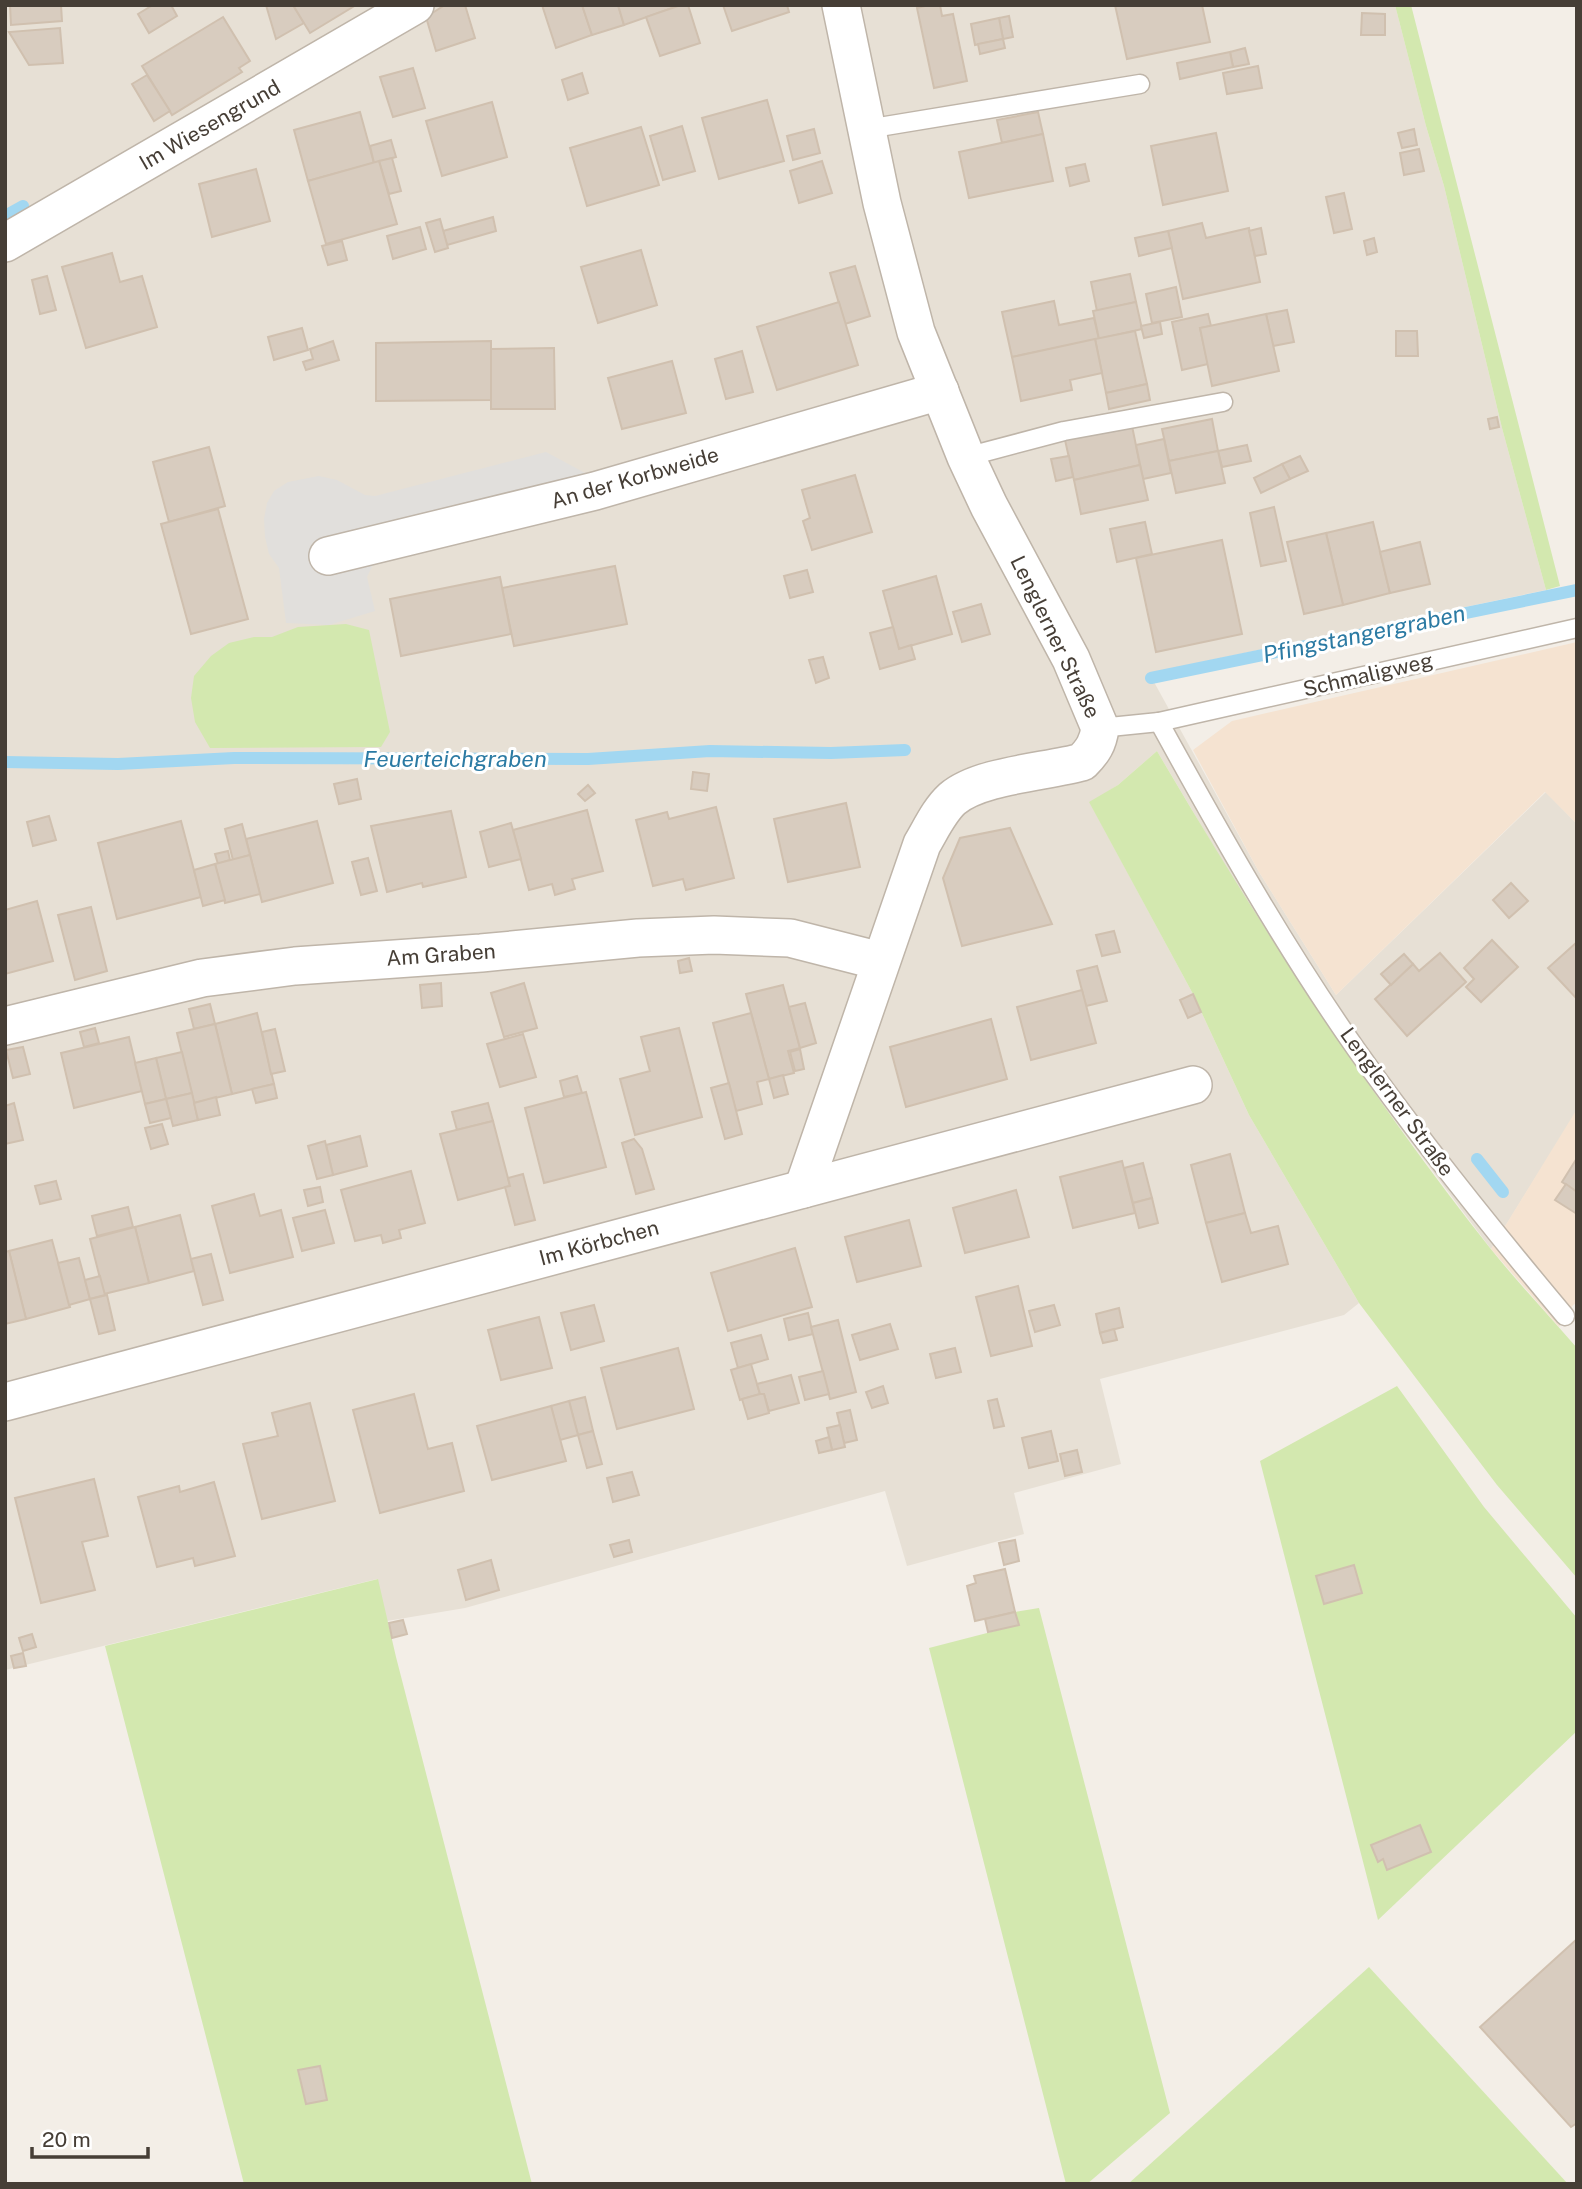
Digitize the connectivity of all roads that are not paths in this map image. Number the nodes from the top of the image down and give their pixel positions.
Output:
1 (415, 5) edge
2 (841, 5) edge
3 (1140, 84) dead end
4 (867, 129) junction
5 (5, 243) edge
6 (940, 391) junction
7 (1223, 402) dead end
8 (966, 457) junction
9 (328, 556) dead end
10 (1577, 628) edge
11 (1159, 722) junction
12 (1100, 728) junction
13 (880, 961) junction
14 (5, 1026) edge
15 (1193, 1085) dead end
16 (803, 1189) junction
17 (1565, 1316) dead end
18 (5, 1402) edge

1 - 5 street, Im Wiesengrund
2 - 4 street, Lenglerner Straße
3 - 4 lane
4 - 6 street, Lenglerner Straße
6 - 8 street, Lenglerner Straße
6 - 9 street, An der Korbweide
7 - 8 lane
8 - 12 street, Lenglerner Straße
10 - 11 lane, Schmaligweg
11 - 12 lane, Lenglerner Straße
11 - 17 lane, Lenglerner Straße
12 - 13 street
13 - 14 street, Am Graben
13 - 16 street
15 - 16 street, Im Körbchen
16 - 18 street, Im Körbchen

